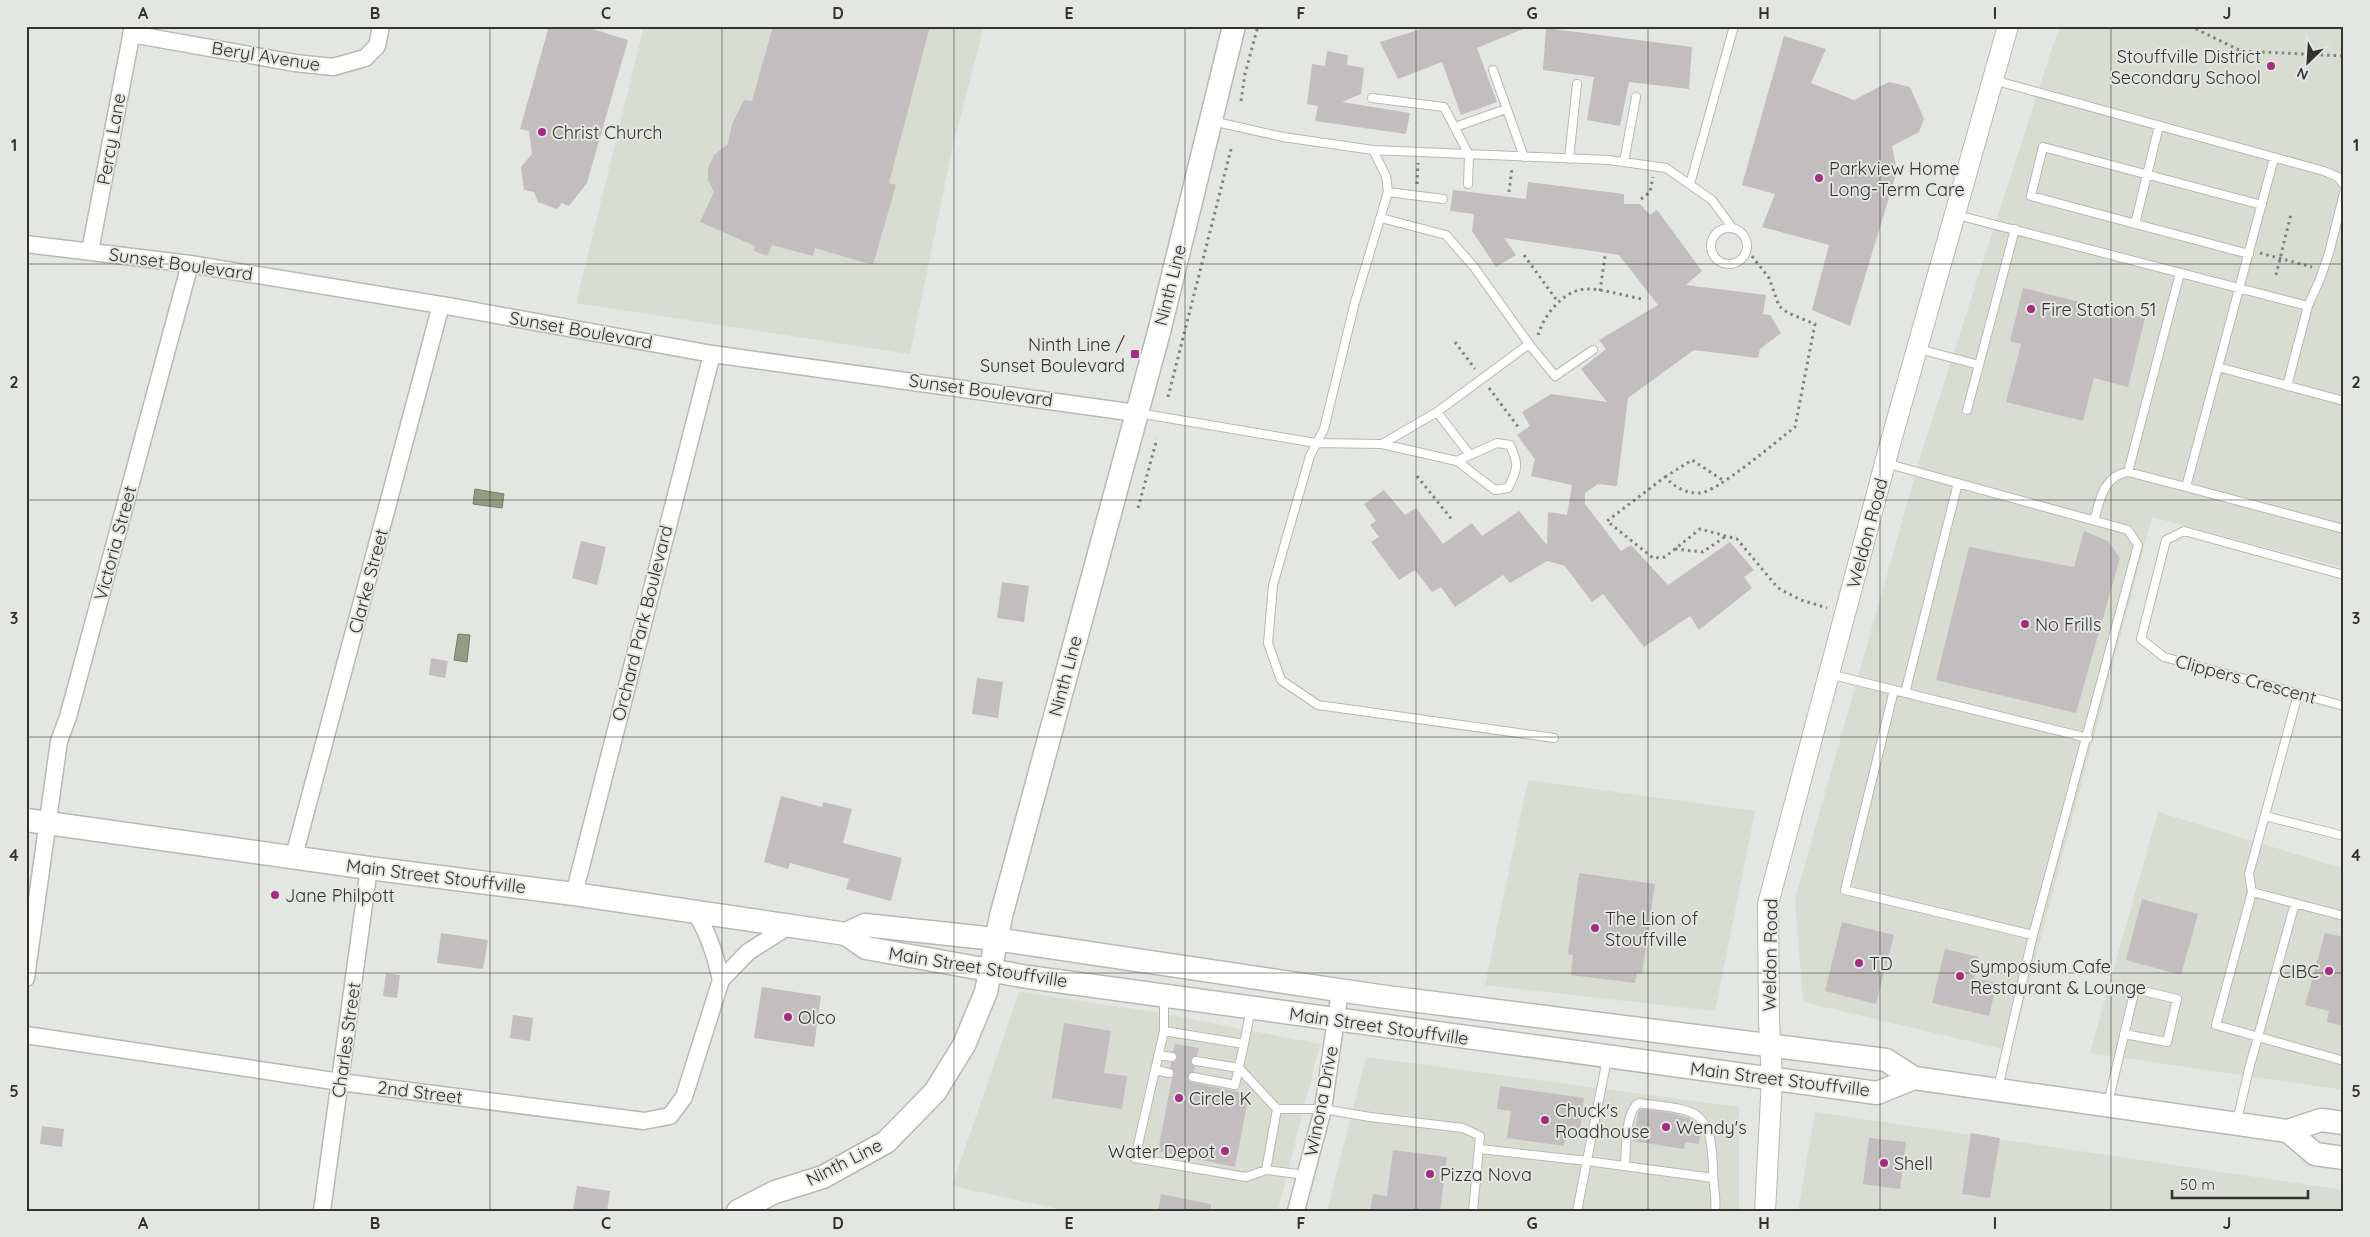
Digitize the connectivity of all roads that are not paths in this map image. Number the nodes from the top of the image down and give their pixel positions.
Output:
1 (381, 26) edge
2 (1234, 26) edge
3 (1734, 26) edge
4 (2008, 26) edge
5 (132, 30) edge
6 (1493, 70) dead end
7 (1992, 80) junction
8 (1577, 84) dead end
9 (1636, 97) dead end
10 (1372, 98) dead end
11 (1506, 109) junction
12 (1212, 121) junction
13 (2159, 126) junction
14 (1455, 127) junction
15 (1373, 150) junction
16 (1469, 155) junction
17 (1524, 157) junction
18 (2274, 158) junction
19 (1569, 159) junction
20 (1624, 162) junction
21 (2147, 174) junction
22 (1468, 184) dead end
23 (1690, 184) junction
24 (2344, 185) edge
25 (1388, 192) junction
26 (2344, 193) edge
27 (1443, 199) dead end
28 (2262, 205) junction
29 (1954, 214) junction
30 (1381, 218) junction
31 (2135, 224) junction
32 (1731, 226) junction
33 (2015, 229) junction
34 (26, 244) edge
35 (90, 251) junction
36 (2249, 252) junction
37 (190, 264) junction
38 (2180, 273) junction
39 (2240, 288) junction
40 (441, 305) junction
41 (2308, 306) junction
42 (1528, 344) junction
43 (1917, 349) junction
44 (1593, 350) dead end
45 (712, 354) junction
46 (1979, 366) junction
47 (2218, 367) junction
48 (2287, 386) junction
49 (2344, 401) edge
50 (1967, 410) dead end
51 (1437, 412) junction
52 (1136, 413) junction
53 (1316, 443) junction
54 (1382, 444) junction
55 (1470, 455) junction
56 (1457, 461) junction
57 (1885, 463) junction
58 (2128, 472) junction
59 (1958, 483) junction
60 (2186, 487) junction
61 (2094, 521) junction
62 (2344, 529) edge
63 (2344, 575) edge
64 (1829, 674) junction
65 (1894, 690) junction
66 (1904, 693) junction
67 (2298, 694) junction
68 (2344, 706) edge
69 (1554, 738) dead end
70 (2088, 738) junction
71 (2265, 816) junction
72 (36, 821) edge
73 (2344, 836) edge
74 (294, 856) junction
75 (369, 868) junction
76 (2252, 892) junction
77 (574, 894) junction
78 (2295, 903) junction
79 (695, 912) junction
80 (2344, 916) edge
81 (789, 926) junction
82 (846, 934) junction
83 (2033, 935) junction
84 (995, 939) junction
85 (989, 970) junction
86 (26, 978) edge
87 (721, 980) junction
88 (1340, 991) junction
89 (1164, 995) junction
90 (1251, 1008) junction
91 (1335, 1019) junction
92 (1164, 1031) junction
93 (2124, 1034) junction
94 (26, 1035) edge
95 (2258, 1037) junction
96 (1244, 1044) junction
97 (1770, 1046) junction
98 (1158, 1055) junction
99 (1172, 1057) dead end
100 (1607, 1057) junction
101 (1196, 1061) dead end
102 (2344, 1061) edge
103 (1239, 1068) junction
104 (1155, 1070) junction
105 (1169, 1072) dead end
106 (1193, 1077) dead end
107 (1772, 1078) junction
108 (1914, 1078) junction
109 (340, 1082) junction
110 (1997, 1090) junction
111 (2108, 1105) junction
112 (1277, 1109) junction
113 (1323, 1109) junction
114 (2237, 1123) junction
115 (2344, 1123) edge
116 (2288, 1131) junction
117 (1480, 1149) junction
118 (2344, 1158) edge
119 (1586, 1161) junction
120 (1625, 1166) junction
121 (1266, 1170) junction
122 (1306, 1175) junction
123 (1713, 1178) junction
124 (322, 1211) edge
125 (738, 1211) edge
126 (1296, 1211) edge
127 (1473, 1211) edge
128 (1577, 1211) edge
129 (1715, 1211) edge
130 (1765, 1211) edge

1 - 5 street, Beryl Avenue
2 - 12 main road, Ninth Line
3 - 23 lane
4 - 7 street, Weldon Road
5 - 35 street, Percy Lane
6 - 11 lane
7 - 13 lane
7 - 29 street, Weldon Road
8 - 19 lane
9 - 20 lane
10 - 14 lane
11 - 14 lane
11 - 17 lane
12 - 15 lane
12 - 52 main road, Ninth Line
13 - 18 lane
13 - 21 lane
14 - 16 lane
15 - 16 lane
15 - 25 lane
16 - 17 lane
16 - 22 lane
17 - 19 lane
18 - 24 lane
18 - 28 lane
19 - 20 lane
20 - 23 lane
21 - 28 lane
21 - 31 lane
21 - 31 lane
23 - 32 lane
25 - 27 lane
25 - 30 lane
26 - 41 lane
28 - 36 lane
29 - 33 lane
29 - 43 street, Weldon Road
30 - 42 lane
30 - 53 lane
31 - 36 lane
32 - 32 lane
33 - 38 lane
33 - 46 lane
34 - 35 street, Sunset Boulevard
35 - 37 street, Sunset Boulevard
36 - 39 lane
37 - 40 street, Sunset Boulevard
37 - 72 street, Victoria Street
38 - 39 lane
38 - 58 lane
39 - 41 lane
39 - 47 lane
40 - 45 street, Sunset Boulevard
40 - 74 street, Clarke Street
41 - 48 lane
42 - 44 lane
42 - 51 lane
43 - 46 lane
43 - 57 street, Weldon Road
45 - 52 street, Sunset Boulevard
45 - 77 street, Orchard Park Boulevard
46 - 50 lane
47 - 48 lane
47 - 60 lane
48 - 49 lane
51 - 54 lane
51 - 55 lane
52 - 53 lane
52 - 84 main road, Ninth Line
53 - 54 lane
53 - 69 lane
54 - 56 lane
55 - 56 lane
55 - 56 lane
57 - 59 lane
57 - 64 street, Weldon Road
58 - 60 lane
58 - 61 lane
59 - 61 lane
59 - 66 lane
60 - 62 lane
61 - 70 lane
63 - 67 lane, Clippers Crescent
64 - 65 lane
64 - 97 street, Weldon Road
65 - 66 lane
65 - 83 lane
66 - 70 lane
67 - 68 lane, Clippers Crescent
67 - 71 lane
70 - 83 lane
71 - 73 lane
71 - 76 lane
72 - 74 main road, Main Street Stouffville
72 - 86 street, Victoria Street
74 - 75 main road, Main Street Stouffville
75 - 77 main road, Main Street Stouffville
75 - 109 street, Charles Street
76 - 78 lane
76 - 95 lane
77 - 79 main road, Main Street Stouffville
78 - 80 lane
78 - 95 lane
79 - 81 main road, Main Street Stouffville
79 - 87 street
81 - 82 main road, Main Street Stouffville
81 - 87 street, 2nd Street
82 - 84 main road, Main Street Stouffville
82 - 85 main road, Main Street Stouffville
83 - 110 lane
84 - 85 main road, Ninth Line
84 - 88 main road, Main Street Stouffville
85 - 89 main road, Main Street Stouffville
85 - 125 main road, Ninth Line
87 - 109 street, 2nd Street
88 - 91 street, Winona Drive
88 - 97 main road, Main Street Stouffville
89 - 90 main road, Main Street Stouffville
89 - 92 lane
90 - 91 main road, Main Street Stouffville
90 - 96 lane
91 - 100 main road, Main Street Stouffville
91 - 113 street, Winona Drive
92 - 96 lane
92 - 98 lane
93 - 93 lane
93 - 111 lane
94 - 109 street, 2nd Street
95 - 102 lane
95 - 114 lane
96 - 103 lane
97 - 107 street, Weldon Road
97 - 108 main road, Main Street Stouffville
98 - 99 lane
98 - 104 lane
100 - 107 main road, Main Street Stouffville
100 - 119 lane
101 - 103 lane
103 - 106 lane
103 - 112 lane
104 - 105 lane
104 - 121 lane
107 - 108 main road, Main Street Stouffville
107 - 130 street, Weldon Road
108 - 110 main road, Main Street Stouffville
109 - 124 street, Charles Street
110 - 111 main road, Main Street Stouffville
111 - 114 main road, Main Street Stouffville
112 - 113 lane
112 - 121 lane
113 - 117 lane
113 - 122 street, Winona Drive
114 - 116 main road, Main Street Stouffville
115 - 116 main road, Main Street Stouffville
116 - 118 main road
117 - 119 lane
117 - 127 lane
119 - 120 lane
119 - 128 lane
120 - 123 lane
120 - 123 lane
121 - 122 lane
122 - 126 street, Winona Drive
123 - 129 lane

